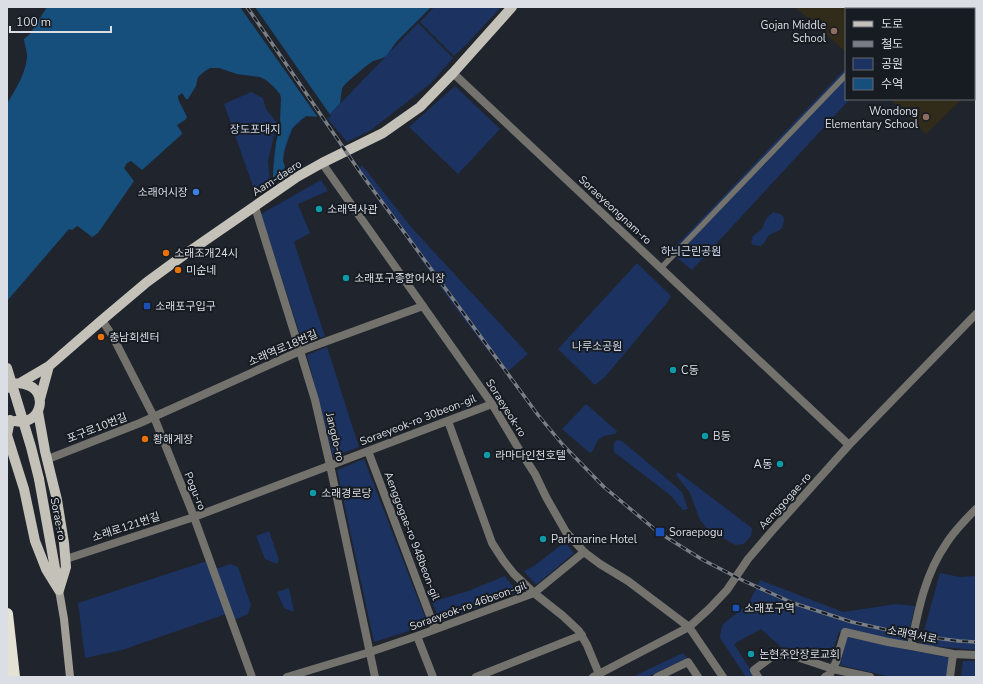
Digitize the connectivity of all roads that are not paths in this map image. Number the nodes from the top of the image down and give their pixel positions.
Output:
1 (512, 7) edge
2 (453, 73) junction
3 (845, 76) edge
4 (322, 163) junction
5 (254, 207) junction
6 (661, 268) junction
7 (423, 306) junction
8 (976, 314) edge
9 (102, 320) junction
10 (300, 351) junction
11 (50, 366) junction
12 (7, 368) edge
13 (20, 383) junction
14 (7, 388) edge
15 (40, 399) junction
16 (492, 404) junction
17 (38, 412) junction
18 (154, 417) junction
19 (8, 418) edge
20 (448, 421) junction
21 (849, 445) junction
22 (368, 451) junction
23 (48, 459) junction
24 (330, 465) junction
25 (976, 509) edge
26 (194, 517) junction
27 (584, 552) junction
28 (66, 559) junction
29 (59, 590) junction
30 (534, 593) junction
31 (7, 614) edge
32 (689, 627) junction
33 (435, 629) junction
34 (582, 634) junction
35 (417, 636) junction
36 (911, 646) junction
37 (370, 652) junction
38 (953, 654) junction
39 (976, 655) edge
40 (833, 669) junction
41 (596, 676) edge
42 (14, 677) edge
43 (70, 677) edge
44 (252, 677) edge
45 (287, 677) edge
46 (375, 677) edge
47 (433, 677) edge
48 (476, 677) edge
49 (657, 677) edge
50 (698, 677) edge
51 (723, 677) edge
52 (758, 677) edge
53 (825, 677) edge
54 (870, 677) edge
55 (950, 677) edge

1 - 2 main road, Aam-daero
2 - 4 main road, Aam-daero
2 - 6 street, Soraeyeongnam-ro
3 - 6 street
4 - 5 main road, Aam-daero
4 - 7 street, Soraeyeok-ro
5 - 9 main road, Aam-daero
5 - 10 street, Jangdo-ro
6 - 21 street, Soraeyeongnam-ro
7 - 10 street, 소래역로18번길
7 - 16 street, Soraeyeok-ro
8 - 21 street, Aenggogae-ro
9 - 11 main road, Aam-daero
9 - 18 street, Pogu-ro
10 - 18 street, 소래역로18번길
10 - 24 street, Jangdo-ro
11 - 13 main road, Aam-daero
11 - 15 main road
12 - 29 main road, Sorae-ro, bridge
13 - 14 main road, Aam-daero
13 - 15 main road
15 - 17 main road
16 - 20 street, Soraeyeok-ro 30beon-gil
16 - 27 street, Soraeyeok-ro
17 - 19 main road
17 - 23 main road
18 - 23 street, 포구로10번길
18 - 26 street, Pogu-ro
19 - 29 main road
20 - 22 street, Soraeyeok-ro 30beon-gil
20 - 30 street
21 - 32 street, Aenggogae-ro
22 - 24 street, Soraeyeok-ro 30beon-gil
22 - 33 street, Aenggogae-ro 948beon-gil
23 - 28 main road
24 - 26 street, Soraeyeok-ro 30beon-gil
24 - 37 street, Jangdo-ro
25 - 36 street
26 - 28 street, 소래로121번길
26 - 44 street, Pogu-ro
27 - 30 street, Soraeyeok-ro 46beon-gil
27 - 32 street, Soraeyeok-ro
28 - 29 main road
29 - 43 main road, Sorae-ro
30 - 33 street, Soraeyeok-ro 46beon-gil
30 - 34 street
31 - 42 highway
32 - 41 street, Aenggogae-ro
32 - 51 street, Soraeyeok-ro
33 - 35 street, Soraeyeok-ro 46beon-gil
34 - 41 street
34 - 48 street
35 - 37 street, Soraeyeok-ro 46beon-gil
35 - 47 street
36 - 38 street, 소래역서로
36 - 40 street, 소래역서로
37 - 45 street, Soraeyeok-ro 46beon-gil
37 - 46 street, Jangdo-ro
38 - 39 street, 소래역서로
38 - 55 street
40 - 52 street
40 - 53 street
40 - 54 street
49 - 50 street

